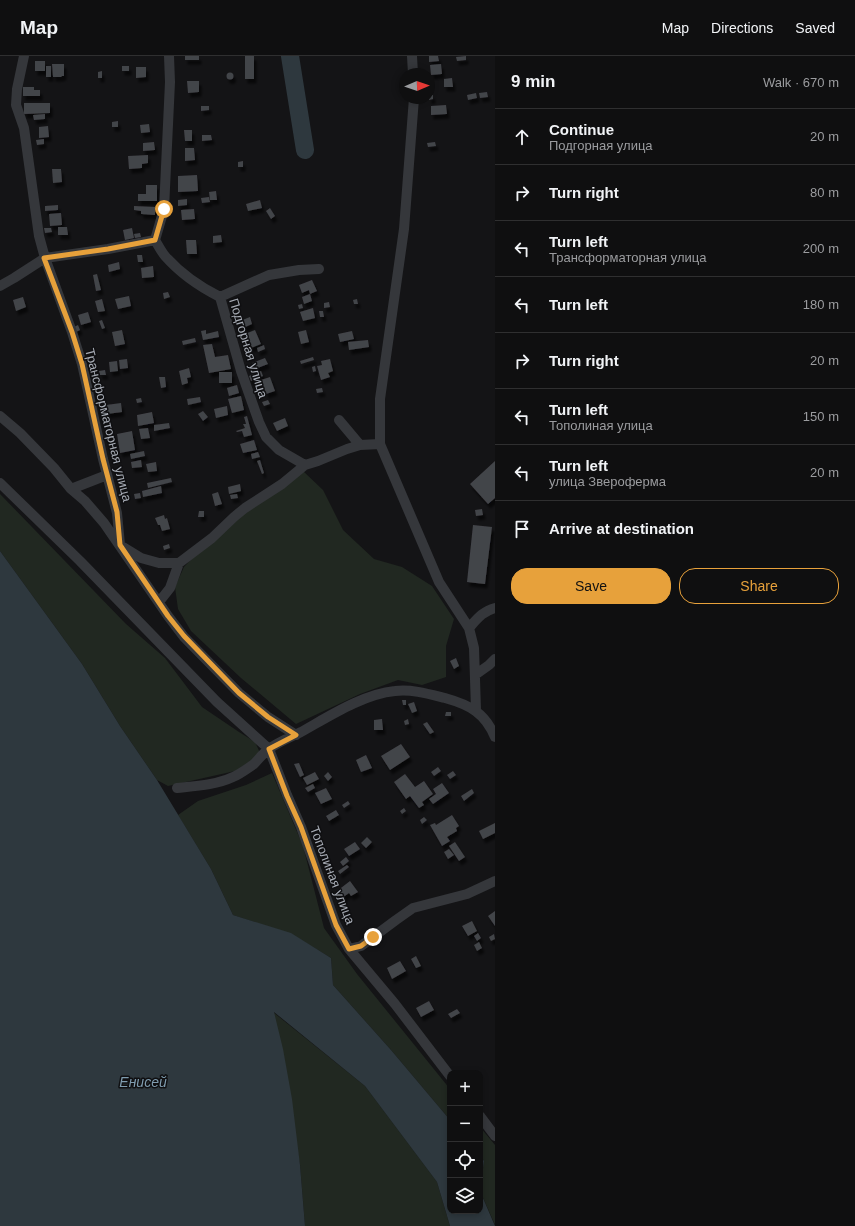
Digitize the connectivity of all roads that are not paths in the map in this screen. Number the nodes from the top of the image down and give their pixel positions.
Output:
1 (24, 56) edge
2 (168, 56) edge
3 (412, 56) edge
4 (413, 68) edge
5 (414, 104) edge
6 (155, 240) junction
7 (44, 258) junction
8 (319, 269) dead end
9 (0, 286) edge
10 (220, 297) junction
11 (0, 416) edge
12 (339, 420) dead end
13 (380, 444) junction
14 (360, 445) junction
15 (305, 465) junction
16 (108, 475) junction
17 (0, 484) edge
18 (71, 489) junction
19 (120, 545) junction
20 (179, 563) junction
21 (159, 602) junction
22 (495, 608) edge
23 (469, 628) junction
24 (495, 659) edge
25 (475, 675) junction
26 (476, 710) junction
27 (296, 735) junction
28 (495, 737) edge
29 (269, 749) junction
30 (177, 788) dead end
31 (495, 881) edge
32 (349, 949) junction
33 (447, 1072) edge
34 (483, 1120) edge
35 (495, 1136) edge

1 - 7 street, Трансформаторная улица
2 - 6 street
3 - 4 street
5 - 13 street
6 - 7 street
6 - 10 street, Подгорная улица
7 - 9 street
7 - 16 street, Трансформаторная улица
8 - 10 street
10 - 15 street, Подгорная улица
11 - 18 street
12 - 14 street
13 - 14 street
13 - 23 street
14 - 15 street
15 - 20 street
16 - 18 street
16 - 19 street, Трансформаторная улица
17 - 29 street
18 - 19 street
19 - 20 street
19 - 21 street
20 - 21 street
21 - 27 street
22 - 23 street
23 - 25 street
24 - 25 street
25 - 26 street
26 - 27 street
26 - 28 street
27 - 29 street
29 - 30 street
29 - 32 street, Тополиная улица
31 - 32 street
32 - 33 street, Тополиная улица
34 - 35 street

